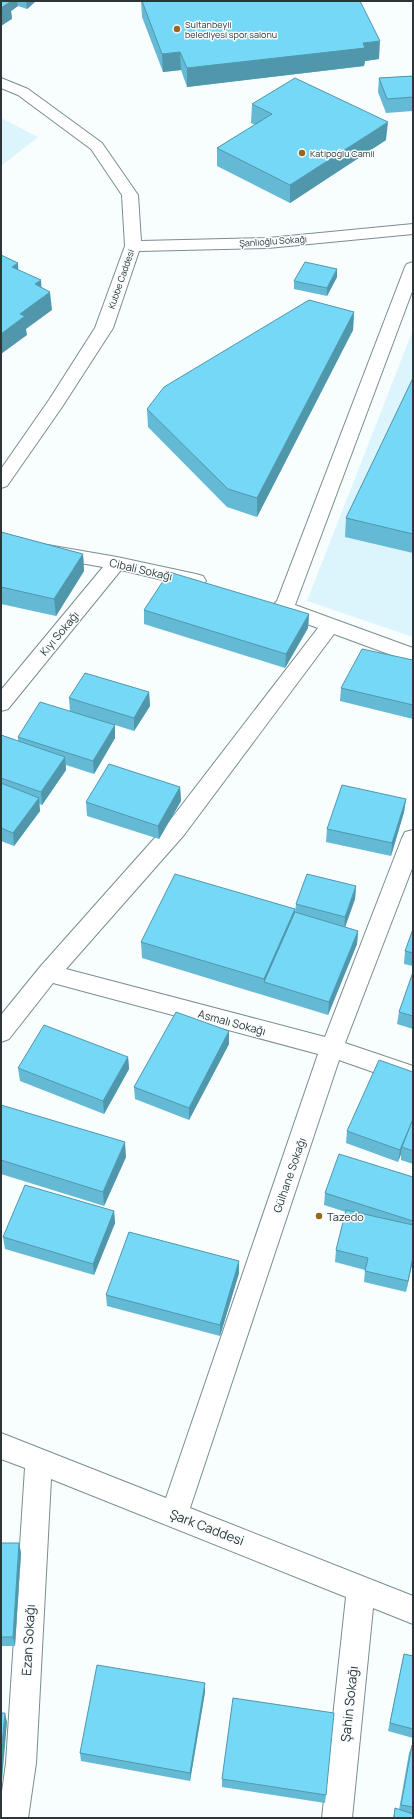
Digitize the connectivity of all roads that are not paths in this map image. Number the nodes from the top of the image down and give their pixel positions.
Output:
1 (1, 82) edge
2 (413, 229) edge
3 (133, 246) junction
4 (413, 268) edge
5 (1, 482) edge
6 (1, 543) edge
7 (117, 563) junction
8 (216, 587) edge
9 (261, 601) edge
10 (284, 608) junction
11 (330, 626) junction
12 (413, 656) edge
13 (1, 704) edge
14 (413, 838) edge
15 (48, 973) junction
16 (1, 1032) edge
17 (332, 1048) junction
18 (413, 1076) edge
19 (1, 1446) edge
20 (39, 1460) junction
21 (174, 1514) junction
22 (361, 1589) junction
23 (413, 1610) edge
24 (13, 1818) edge
25 (338, 1818) edge

1 - 3 street, Kubbe Caddesi
2 - 3 street, Şanlıoğlu Sokağı
3 - 5 street, Kubbe Caddesi
4 - 10 street
6 - 7 street, Cibali Sokağı
7 - 8 street, Cibali Sokağı
7 - 13 street, Kıyı Sokağı
9 - 10 street
10 - 11 street
11 - 12 street
11 - 15 street
14 - 17 street, Gülhane Sokağı
15 - 16 street
15 - 17 street, Asmalı Sokağı
17 - 18 street, Asmalı Sokağı
17 - 21 street, Gülhane Sokağı
19 - 20 street, Şark Caddesi
20 - 21 street, Şark Caddesi
20 - 24 street, Ezan Sokağı
21 - 22 street, Şark Caddesi
22 - 23 street, Şark Caddesi
22 - 25 street, Şahin Sokağı

